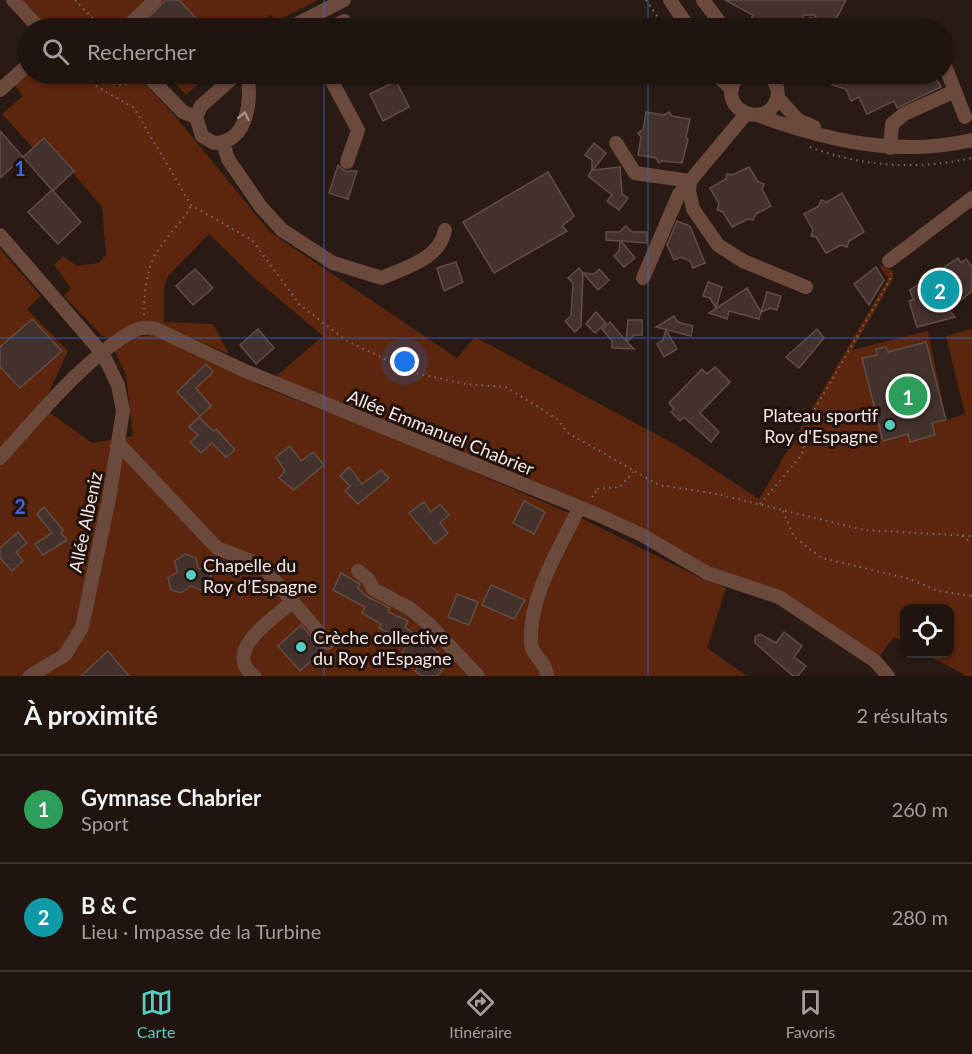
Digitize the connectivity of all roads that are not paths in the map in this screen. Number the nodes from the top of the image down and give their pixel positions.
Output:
1 (14, 0) edge
2 (155, 0) edge
3 (344, 0) edge
4 (670, 0) edge
5 (703, 0) edge
6 (30, 18) edge
7 (136, 18) edge
8 (309, 18) edge
9 (682, 18) edge
10 (716, 18) edge
11 (18, 74) edge
12 (156, 84) edge
13 (226, 84) edge
14 (249, 84) edge
15 (333, 84) edge
16 (722, 84) edge
17 (735, 84) edge
18 (774, 84) edge
19 (781, 84) edge
20 (952, 84) edge
21 (732, 89) junction
22 (0, 90) edge
23 (778, 91) junction
24 (955, 92) junction
25 (753, 115) junction
26 (196, 117) junction
27 (965, 117) dead end
28 (838, 139) junction
29 (972, 140) edge
30 (223, 143) junction
31 (616, 144) dead end
32 (890, 148) junction
33 (347, 162) dead end
34 (690, 181) junction
35 (972, 198) edge
36 (446, 230) dead end
37 (0, 235) edge
38 (889, 261) road end
39 (643, 278) dead end
40 (806, 287) dead end
41 (103, 354) junction
42 (119, 444) junction
43 (0, 458) edge
44 (583, 505) junction
45 (358, 572) dead end
46 (292, 602) junction
47 (328, 643) dead end
48 (30, 676) edge
49 (254, 676) edge
50 (478, 676) edge
51 (547, 676) edge
52 (888, 676) edge

1 - 6 street
2 - 7 street
3 - 8 street
4 - 9 street
5 - 10 street
11 - 22 street
12 - 26 street
13 - 26 street
30 -> 14 street
15 - 33 street
16 - 21 street
17 - 21 street
18 - 23 street
19 - 23 street
20 - 24 street
21 - 25 street
23 - 25 street
23 - 28 street
24 - 27 street
24 - 32 street
25 - 28 street
25 - 34 street
26 - 30 street
28 - 32 street
29 - 32 street
30 - 36 street
31 - 34 street
34 - 39 street
34 - 40 street
35 - 38 street
37 - 41 street, Allée Albeniz
41 - 42 street, Allée Albeniz
41 - 43 street
41 - 44 street, Allée Emmanuel Chabrier
42 - 46 street
42 - 48 street, Allée Albeniz
44 - 51 street
44 - 52 street, Allée Emmanuel Chabrier
45 - 50 street
46 - 47 street
46 - 49 street

